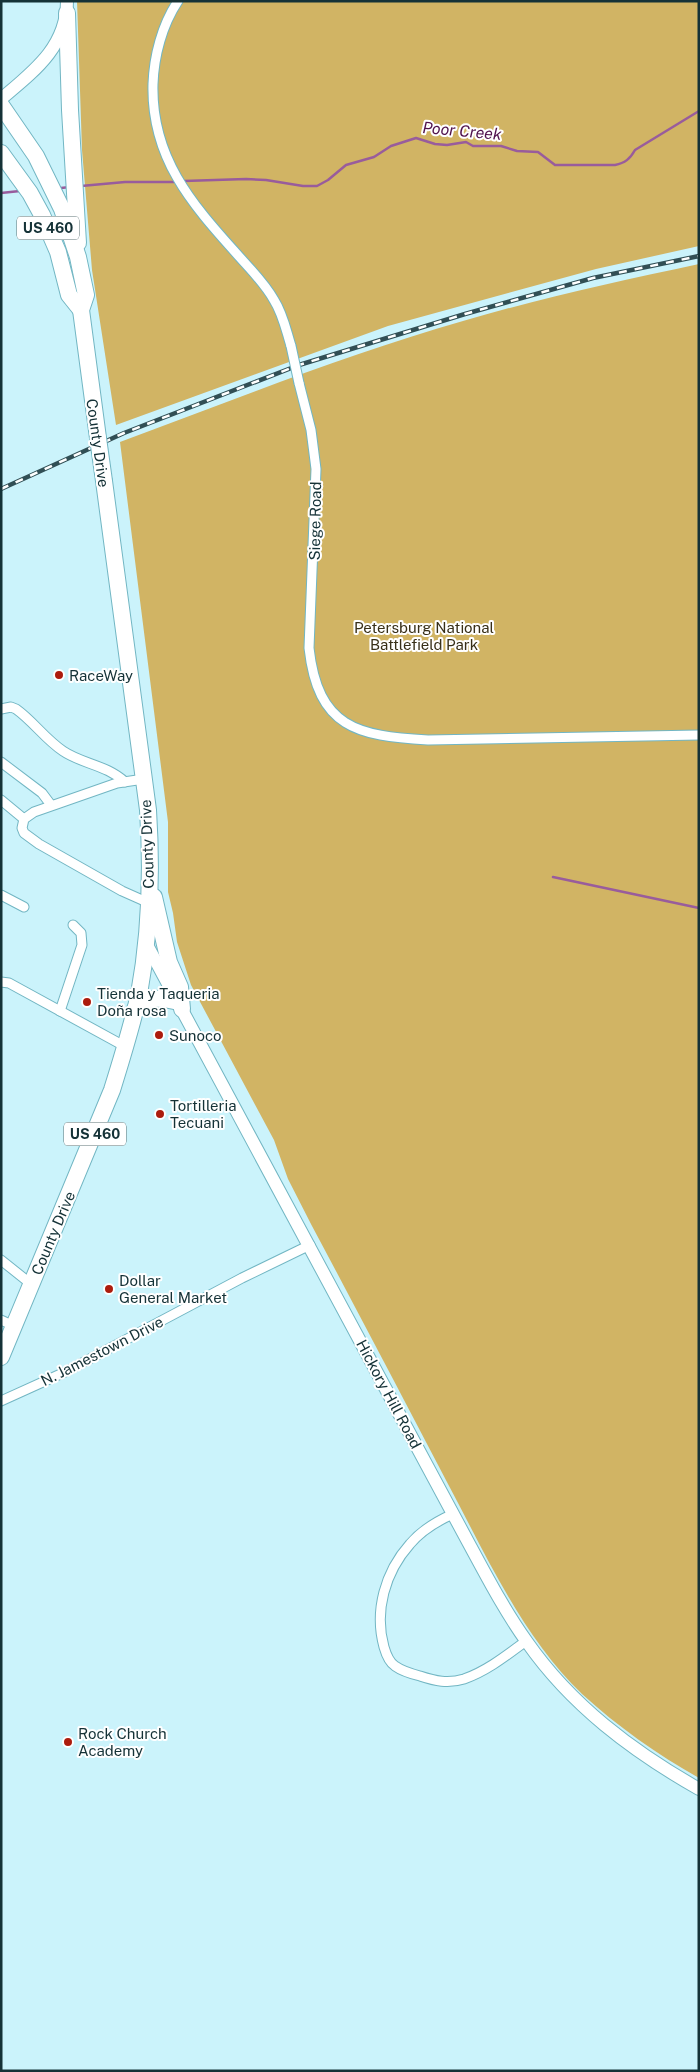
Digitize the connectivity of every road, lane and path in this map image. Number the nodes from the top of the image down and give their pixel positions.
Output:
1 (178, 1) edge
2 (67, 7) edge
3 (1, 100) edge
4 (1, 104) edge
5 (1, 152) edge
6 (78, 257) junction
7 (81, 310) junction
8 (1, 709) edge
9 (699, 736) edge
10 (1, 762) edge
11 (144, 779) junction
12 (125, 782) junction
13 (1, 800) edge
14 (51, 805) junction
15 (24, 819) junction
16 (149, 878) junction
17 (1, 895) edge
18 (149, 903) junction
19 (24, 907) dead end
20 (73, 925) dead end
21 (146, 943) junction
22 (1, 982) edge
23 (180, 1005) junction
24 (135, 1008) junction
25 (60, 1011) junction
26 (126, 1047) junction
27 (310, 1245) junction
28 (1, 1260) edge
29 (31, 1284) junction
30 (8, 1323) edge
31 (1, 1357) edge
32 (1, 1401) edge
33 (453, 1514) junction
34 (526, 1641) junction
35 (699, 1789) edge

1 - 9 street, Siege Road, bridge
2 - 3 street
2 - 6 highway
4 - 6 highway, County Drive / US 460
5 - 7 highway, County Drive / US 460
6 - 7 highway, County Drive / US 460
7 - 11 highway, County Drive / US 460, bridge
8 - 12 street
10 - 14 street
11 - 12 street
11 - 16 highway, County Drive / US 460
12 - 14 street
13 - 15 street
14 - 15 street
15 - 18 street
16 - 18 highway, County Drive / US 460
16 - 23 highway
17 - 19 street
18 - 21 highway, County Drive / US 460
20 - 25 street
21 - 23 street, Hickory Hill Road
21 - 24 highway, County Drive / US 460
22 - 25 street
23 - 24 highway
23 - 27 street, Hickory Hill Road
24 - 26 highway, County Drive / US 460
25 - 26 street
26 - 29 highway, County Drive / US 460
27 - 32 street, N. Jamestown Drive
27 - 33 street, Hickory Hill Road
28 - 29 street
29 - 30 highway, County Drive / US 460
30 - 31 highway, County Drive / US 460
33 - 34 street, Hickory Hill Road
33 - 34 street
34 - 35 street, Hickory Hill Road

